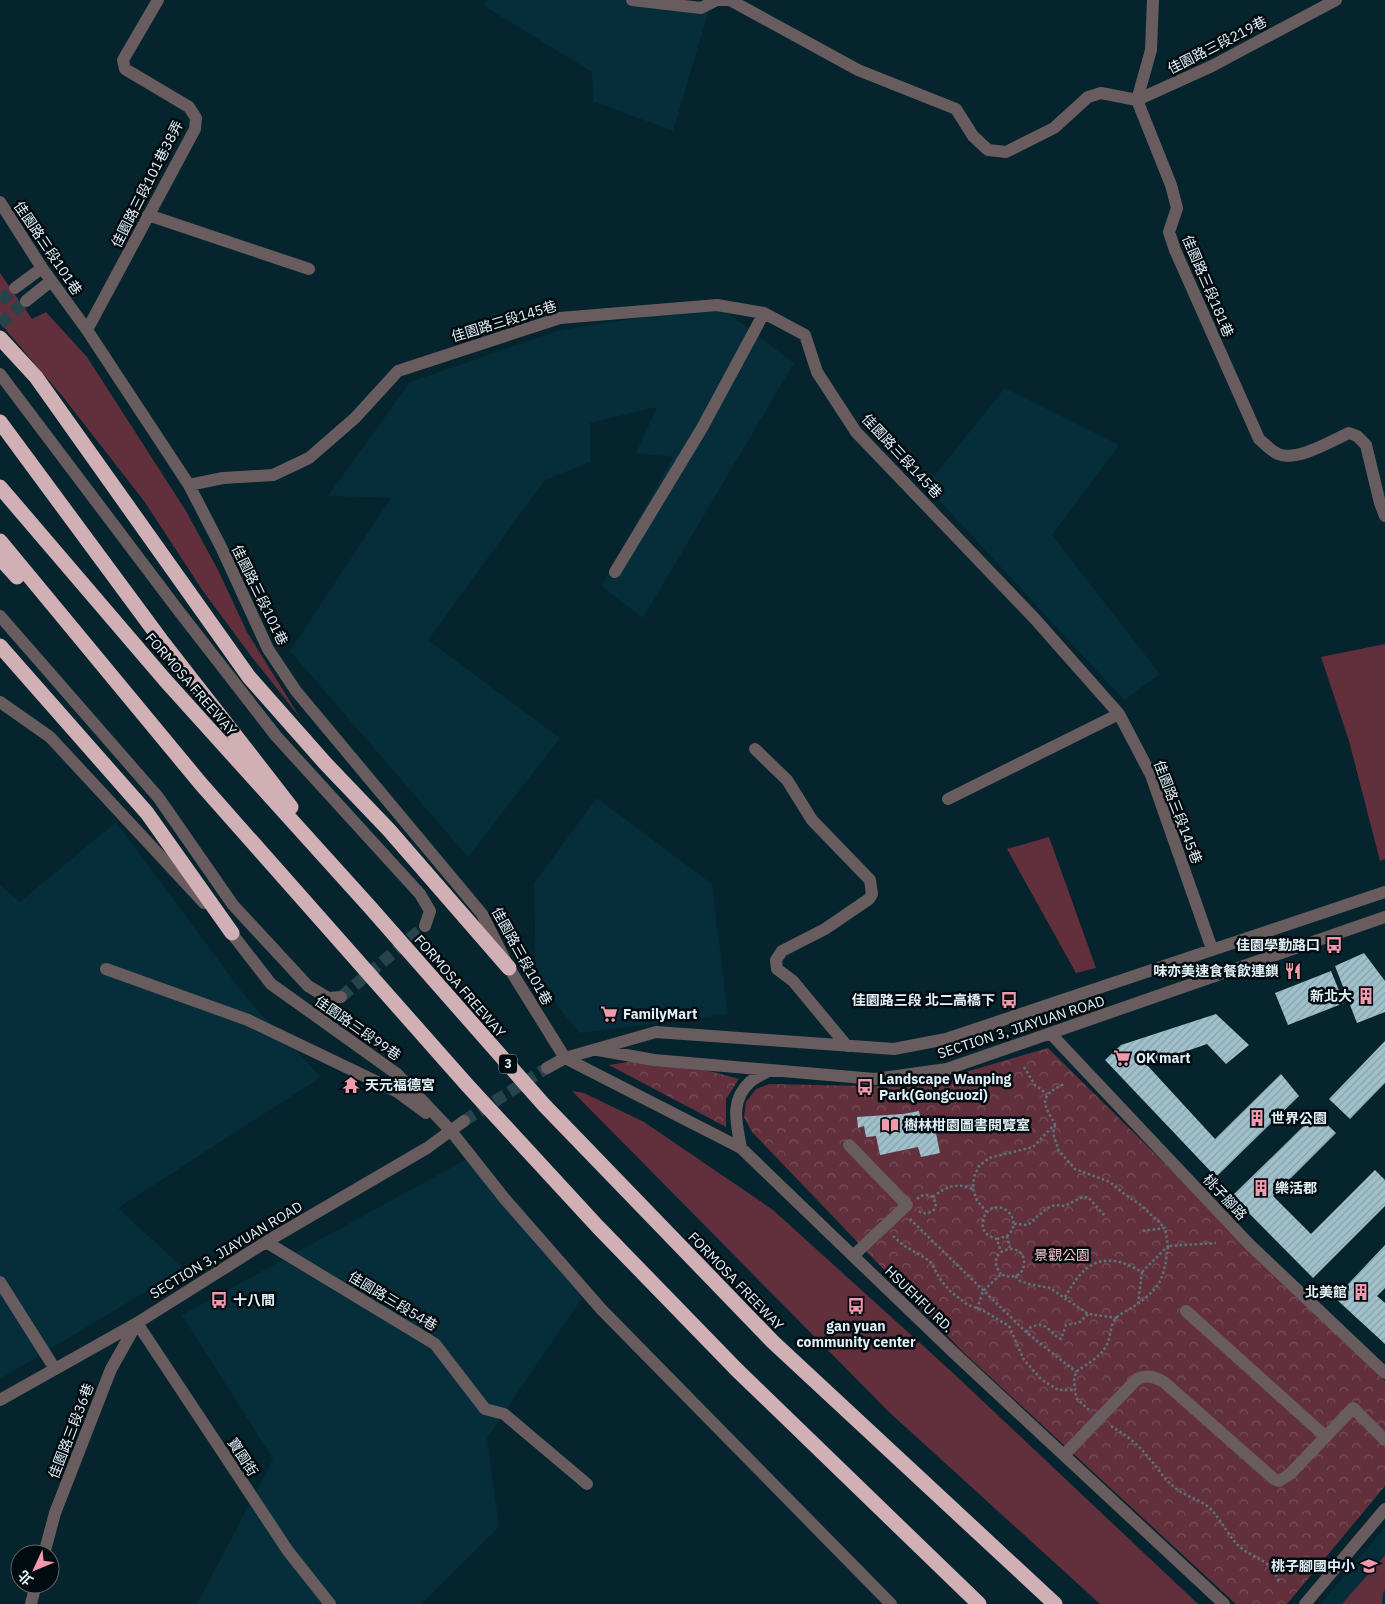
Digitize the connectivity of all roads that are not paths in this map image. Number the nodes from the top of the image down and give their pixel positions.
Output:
1 (158, 0) edge
2 (632, 0) edge
3 (718, 0) edge
4 (1153, 0) edge
5 (1336, 0) edge
6 (1137, 100) junction
7 (0, 202) edge
8 (148, 216) junction
9 (42, 268) junction
10 (309, 269) dead end
11 (52, 281) junction
12 (15, 288) tunnel mouth
13 (26, 302) tunnel mouth
14 (764, 313) junction
15 (87, 330) junction
16 (0, 338) edge
17 (0, 374) edge
18 (0, 422) edge
19 (189, 485) junction
20 (0, 486) edge
21 (1385, 516) edge
22 (0, 541) edge
23 (0, 558) edge
24 (615, 572) dead end
25 (0, 616) edge
26 (0, 646) edge
27 (1, 704) edge
28 (1119, 714) junction
29 (755, 749) dead end
30 (201, 784) junction
31 (948, 799) dead end
32 (1385, 892) edge
33 (369, 906) junction
34 (1385, 917) edge
35 (425, 926) dead end
36 (232, 933) junction
37 (1212, 950) junction
38 (509, 968) junction
39 (106, 969) dead end
40 (341, 997) dead end
41 (1051, 1034) junction
42 (848, 1046) junction
43 (593, 1049) junction
44 (565, 1058) junction
45 (547, 1068) tunnel mouth
46 (770, 1070) junction
47 (464, 1121) tunnel mouth
48 (451, 1131) junction
49 (850, 1145) dead end
50 (741, 1148) junction
51 (266, 1242) junction
52 (853, 1256) junction
53 (0, 1282) edge
54 (1186, 1311) dead end
55 (137, 1323) junction
56 (55, 1369) junction
57 (1385, 1373) edge
58 (0, 1400) edge
59 (1326, 1437) junction
60 (1385, 1440) edge
61 (1064, 1455) junction
62 (587, 1484) dead end
63 (1385, 1509) edge
64 (47, 1544) edge
65 (330, 1604) edge
66 (891, 1604) edge
67 (979, 1604) edge
68 (1055, 1604) edge
69 (1224, 1604) edge
70 (1305, 1604) edge

1 - 8 street, 佳園路三段101巷38弄
2 - 3 street
3 - 6 street
4 - 6 street
5 - 6 street, 佳園路三段219巷
6 - 21 street, 佳園路三段181巷
7 - 9 street, 佳園路三段101巷
8 - 10 street
8 - 15 street, 佳園路三段101巷38弄
9 - 11 street, 佳園路三段101巷
9 - 12 street
11 - 13 street
11 - 15 street, 佳園路三段101巷
14 - 19 street, 佳園路三段145巷
14 - 24 street
14 - 28 street, 佳園路三段145巷
15 - 19 street, 佳園路三段101巷
16 - 38 highway
17 - 35 street
18 - 33 highway
19 - 38 street, 佳園路三段101巷
20 - 33 highway, FORMOSA FREEWAY / 3
22 - 30 highway
23 - 30 highway
25 - 40 street
26 - 36 highway
27 - 36 street, 佳園路三段99巷
28 - 31 street
28 - 37 street, 佳園路三段145巷
29 - 42 street
30 - 67 highway
32 - 37 street, SECTION 3, JIAYUAN ROAD
33 - 68 highway, FORMOSA FREEWAY / 3
34 - 41 street, SECTION 3, JIAYUAN ROAD
36 - 48 street, 佳園路三段99巷
37 - 42 street, SECTION 3, JIAYUAN ROAD
38 - 44 street, 佳園路三段101巷
39 - 48 street
41 - 46 street, SECTION 3, JIAYUAN ROAD
41 - 57 street, 桃子腳路
42 - 43 street, SECTION 3, JIAYUAN ROAD
43 - 44 street, SECTION 3, JIAYUAN ROAD
43 - 46 street, SECTION 3, JIAYUAN ROAD
44 - 45 street, SECTION 3, JIAYUAN ROAD
44 - 50 street, HSUEHFU RD.
46 - 50 street
47 - 48 street, SECTION 3, JIAYUAN ROAD
48 - 51 street, SECTION 3, JIAYUAN ROAD
48 - 66 street
49 - 52 street
50 - 52 street, HSUEHFU RD.
51 - 55 street, SECTION 3, JIAYUAN ROAD
51 - 62 street, 佳園路三段54巷
52 - 61 street, HSUEHFU RD.
53 - 56 street
54 - 59 street
55 - 56 street, SECTION 3, JIAYUAN ROAD
55 - 64 street, 佳園路三段36巷
55 - 65 street, 寶園街
56 - 58 street, SECTION 3, JIAYUAN ROAD
59 - 60 street
59 - 61 street
61 - 69 street, HSUEHFU RD.
63 - 70 street

